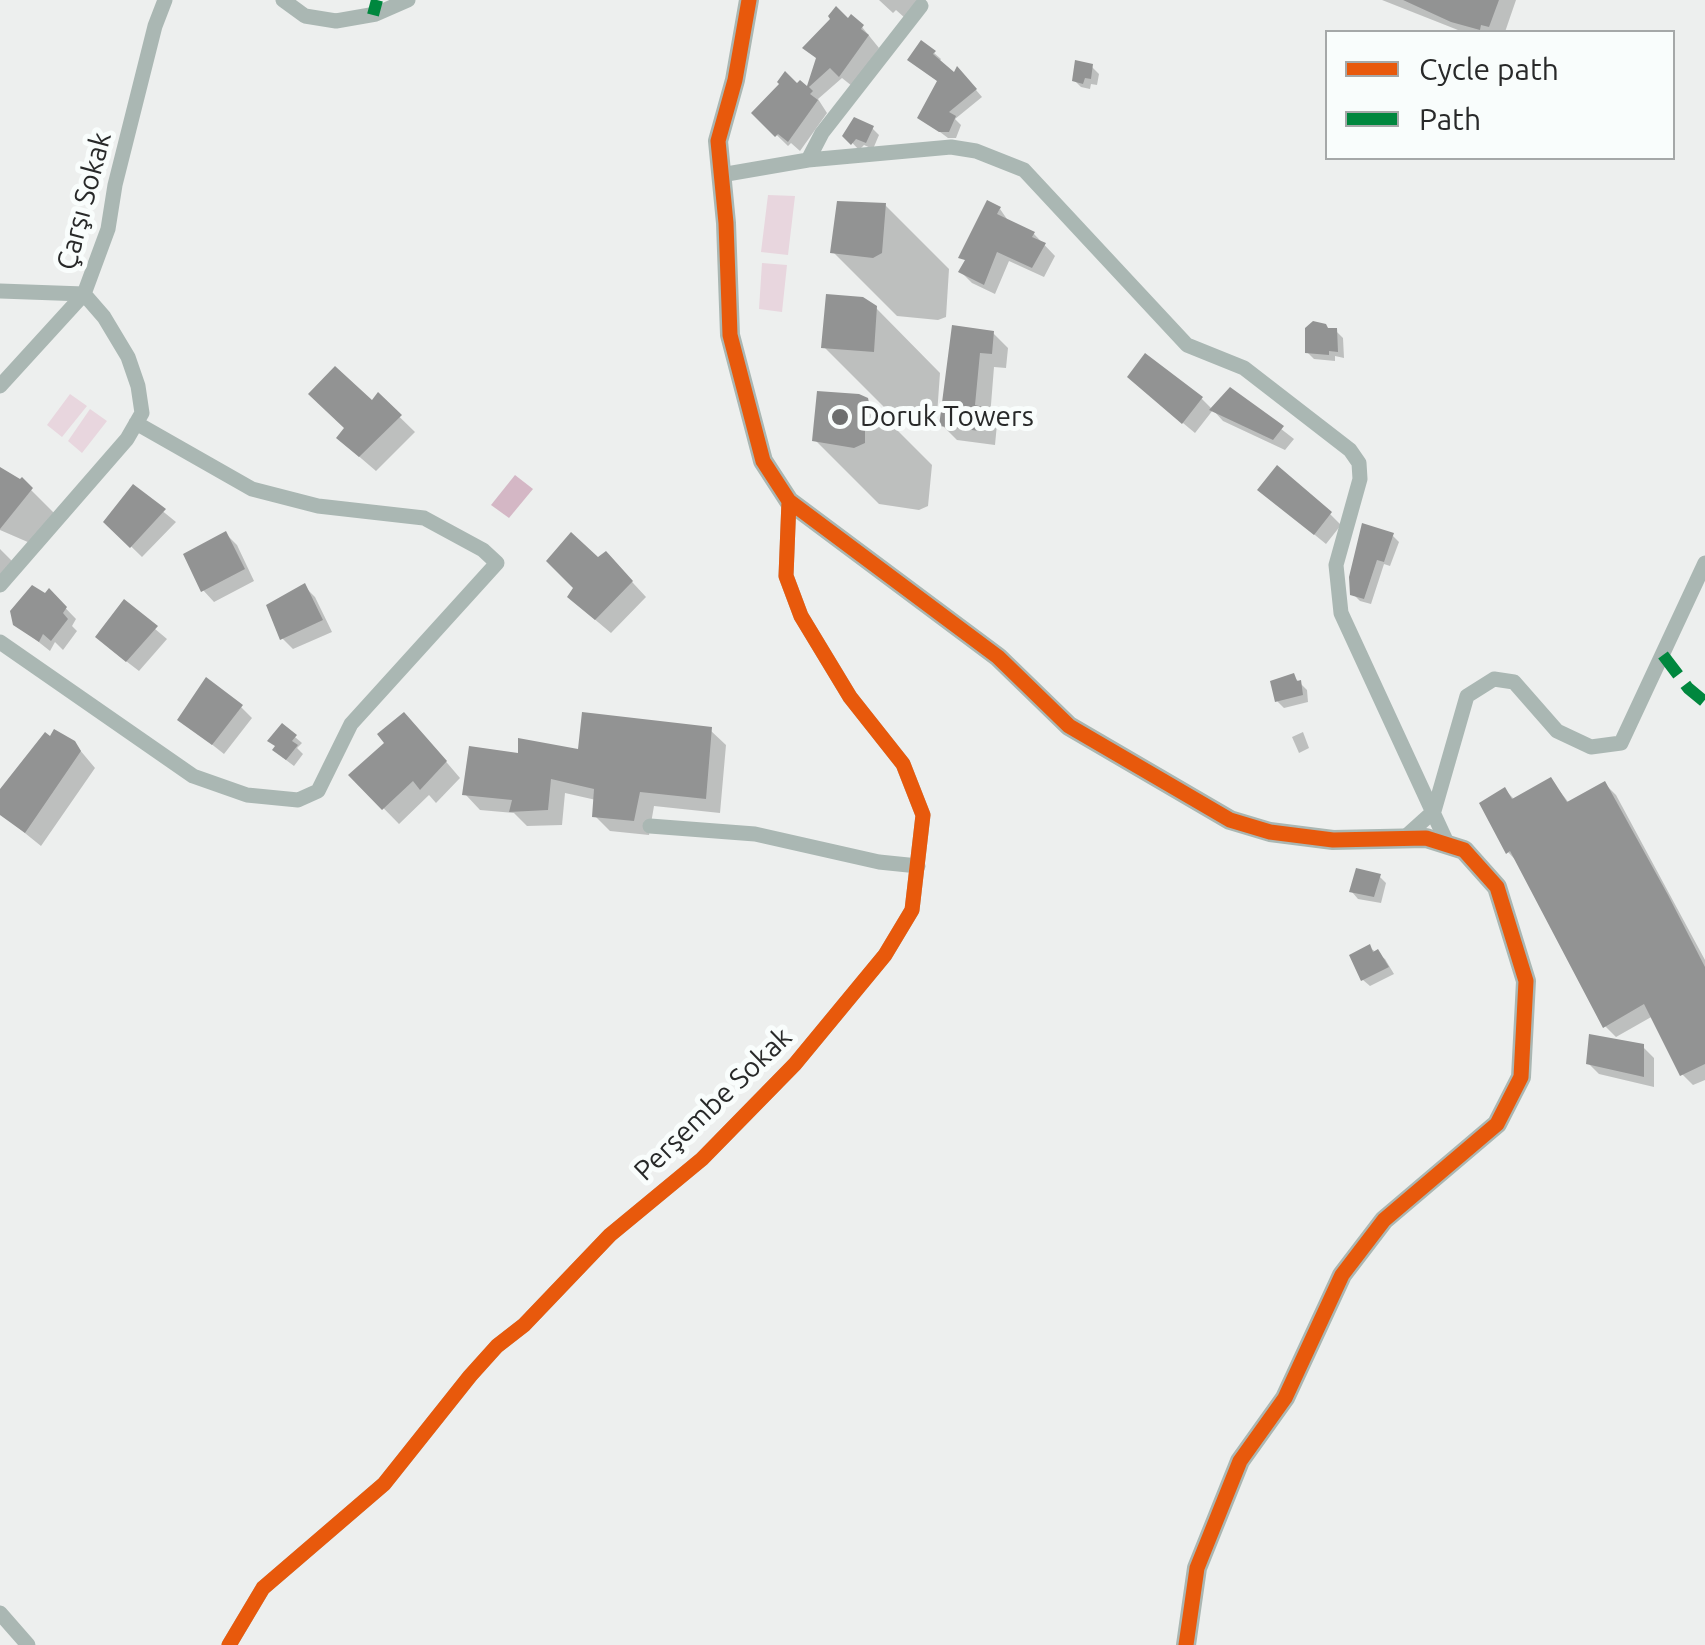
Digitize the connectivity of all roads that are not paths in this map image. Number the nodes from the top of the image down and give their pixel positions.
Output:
1 (165, 0) edge
2 (283, 0) edge
3 (408, 0) edge
4 (750, 0) edge
5 (921, 6) dead end
6 (808, 160) junction
7 (721, 175) junction
8 (0, 291) edge
9 (84, 294) junction
10 (0, 386) edge
11 (136, 423) junction
12 (789, 501) junction
13 (1705, 563) edge
14 (0, 585) edge
15 (0, 642) edge
16 (1434, 811) junction
17 (650, 826) dead end
18 (1404, 838) junction
19 (1448, 845) junction
20 (918, 866) junction
21 (0, 1613) edge
22 (28, 1645) edge
23 (230, 1645) edge
24 (1186, 1645) edge

1 - 9 street, Çarşı Sokak
2 - 3 street
4 - 7 street
5 - 6 street
6 - 7 street
6 - 16 street
7 - 12 street
8 - 9 street
9 - 10 street, Çarşı Sokak
9 - 11 street
11 - 14 street
11 - 15 street
12 - 18 street
12 - 20 street, Perşembe Sokak
13 - 16 street
16 - 18 street
16 - 19 street
17 - 20 street
18 - 19 street
19 - 24 street
20 - 23 street, Perşembe Sokak
21 - 22 street

